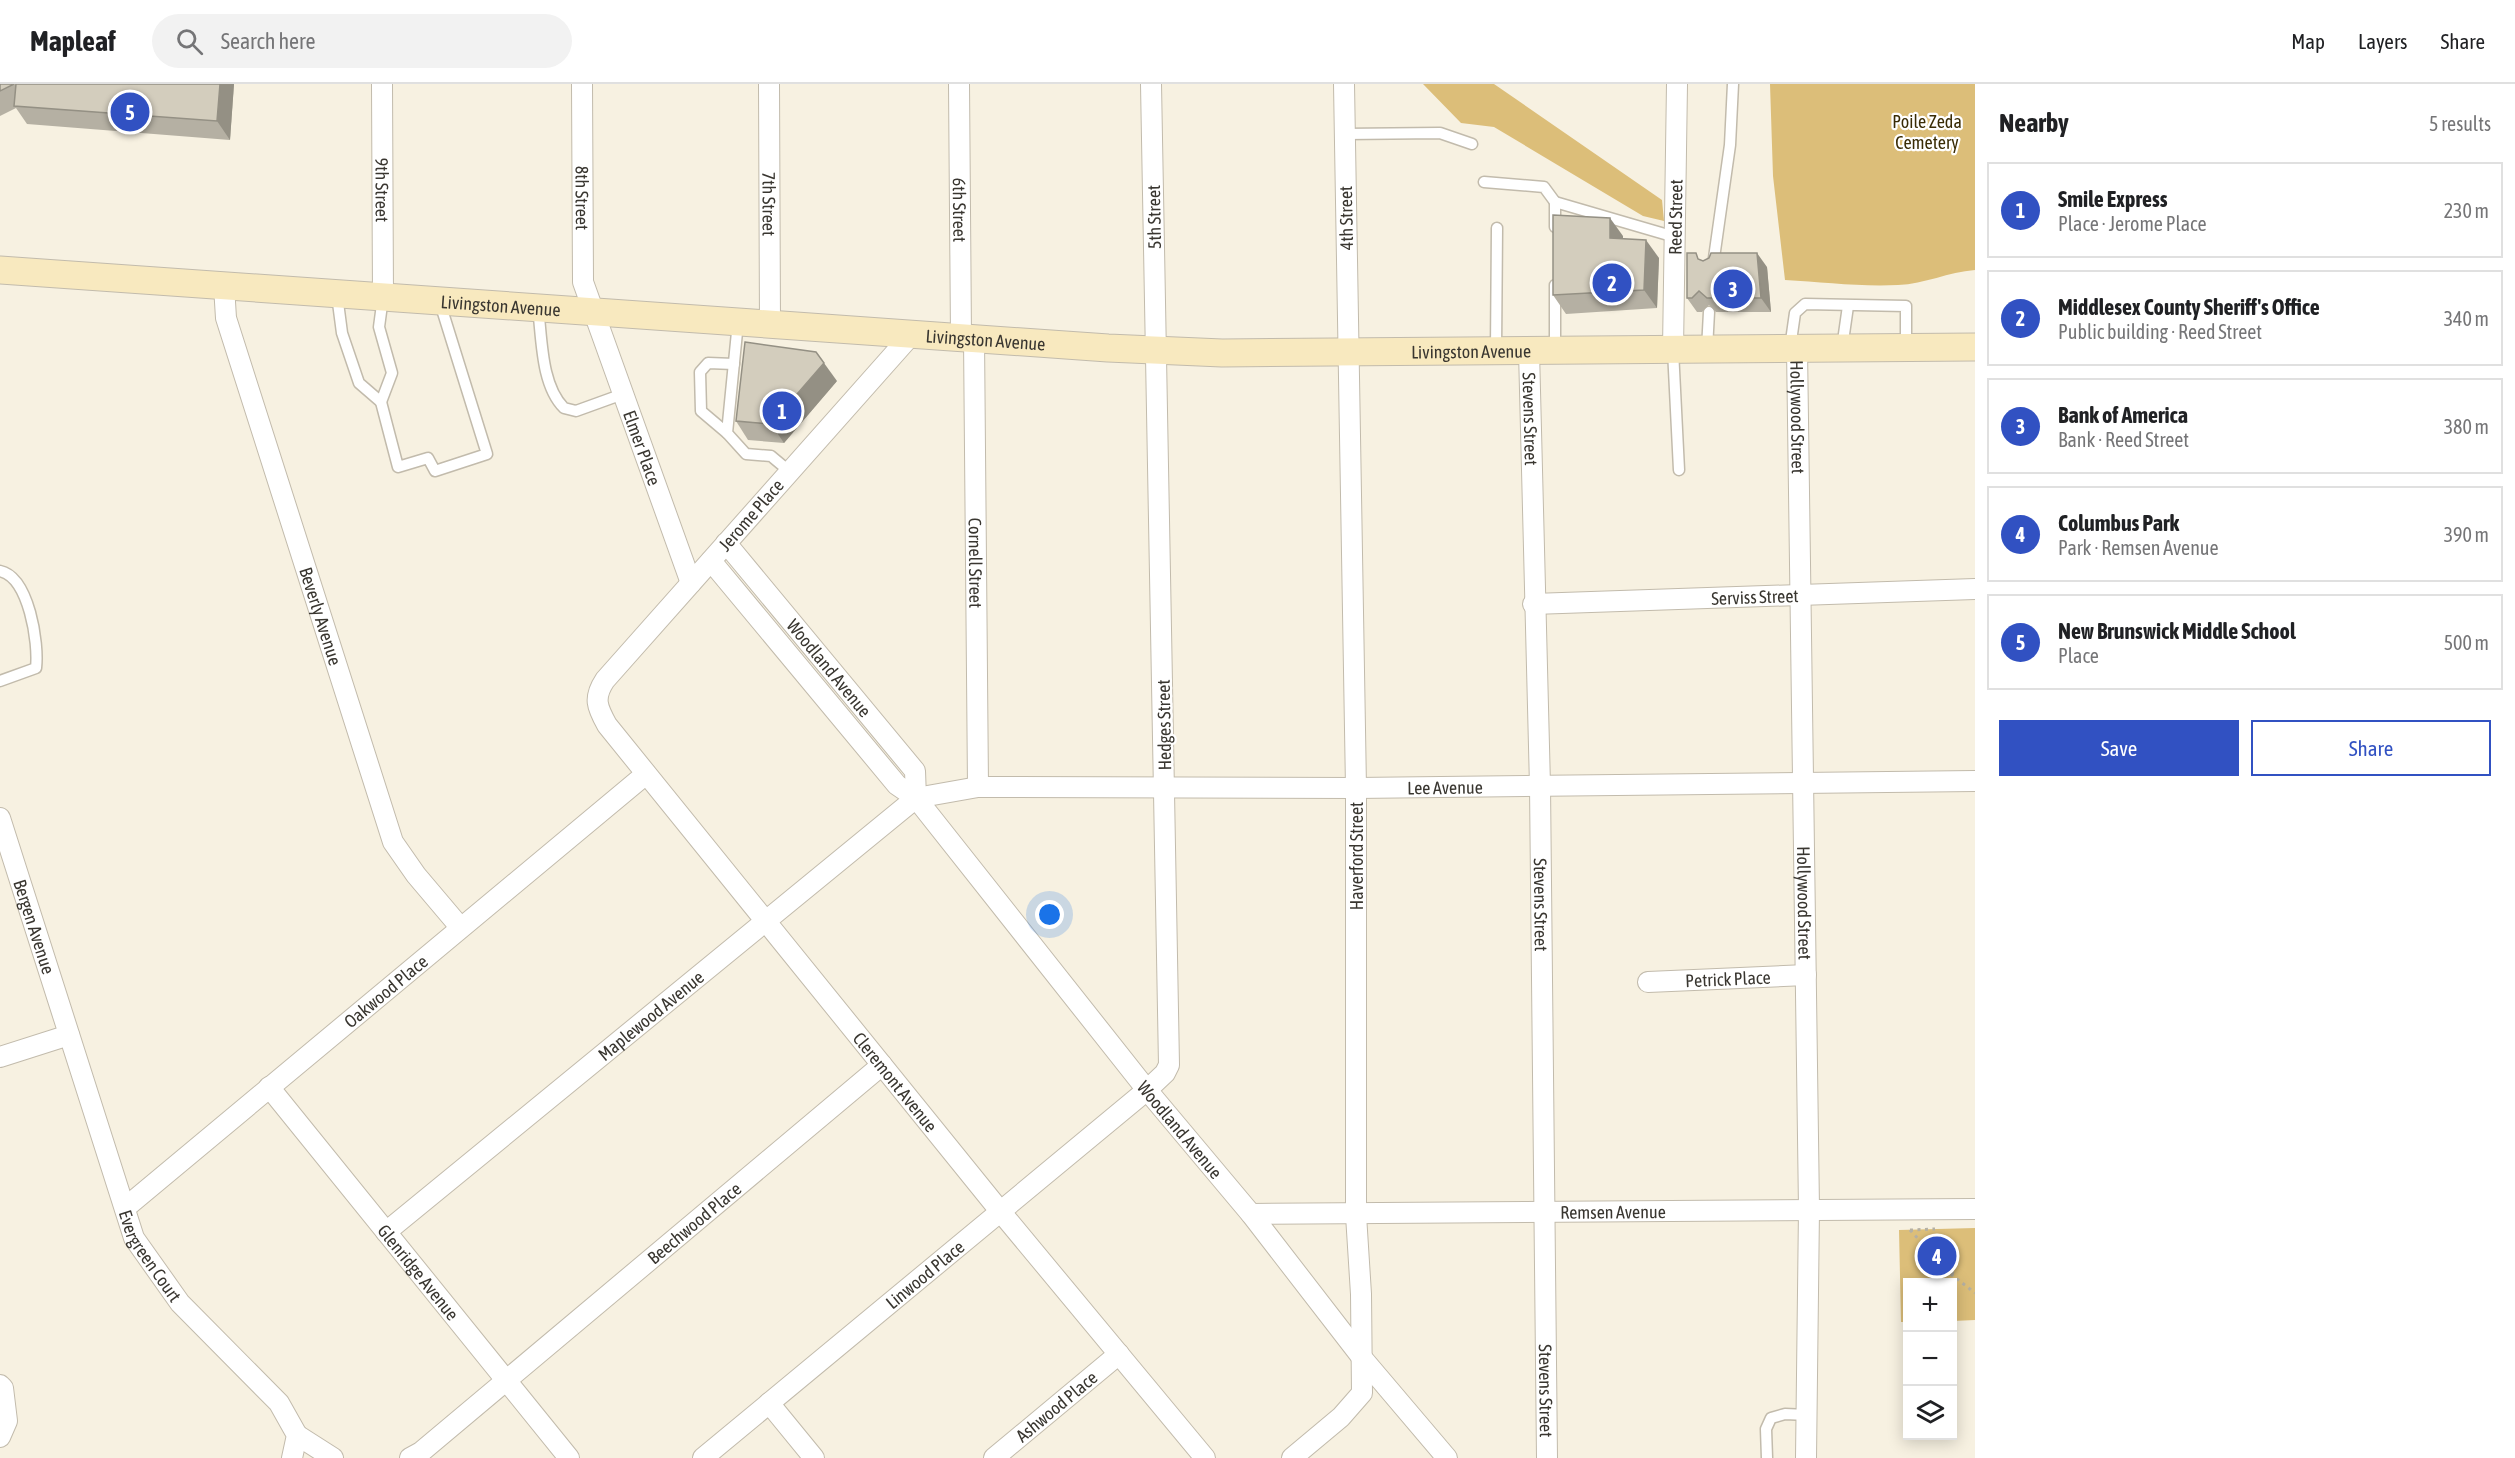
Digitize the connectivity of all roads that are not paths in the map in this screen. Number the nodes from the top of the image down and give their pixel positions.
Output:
1 (382, 84) edge
2 (582, 84) edge
3 (769, 84) edge
4 (959, 84) edge
5 (1151, 84) edge
6 (1344, 84) edge
7 (1677, 84) edge
8 (1733, 84) edge
9 (1344, 134) junction
10 (1472, 144) dead end
11 (1484, 182) dead end
12 (1555, 202) junction
13 (1497, 228) dead end
14 (1555, 236) edge
15 (1675, 237) junction
16 (1713, 267) edge
17 (0, 270) edge
18 (1555, 270) edge
19 (224, 286) junction
20 (337, 294) junction
21 (383, 297) junction
22 (440, 301) junction
23 (1848, 306) junction
24 (538, 308) junction
25 (594, 311) junction
26 (1709, 312) edge
27 (738, 322) junction
28 (770, 324) junction
29 (912, 334) junction
30 (968, 338) junction
31 (1906, 347) junction
32 (1975, 347) edge
33 (1793, 348) junction
34 (1842, 348) junction
35 (1673, 349) junction
36 (1707, 349) junction
37 (1156, 350) junction
38 (1542, 350) junction
39 (1496, 351) junction
40 (1348, 352) junction
41 (734, 364) junction
42 (623, 394) junction
43 (381, 402) junction
44 (727, 433) junction
45 (1679, 470) dead end
46 (789, 471) junction
47 (726, 543) junction
48 (711, 561) junction
49 (0, 571) edge
50 (691, 583) junction
51 (1975, 589) edge
52 (1800, 597) junction
53 (1533, 604) junction
54 (0, 681) edge
55 (596, 700) joint
56 (646, 774) junction
57 (1975, 781) edge
58 (1803, 783) junction
59 (1539, 786) junction
60 (978, 788) junction
61 (1166, 789) junction
62 (1356, 789) junction
63 (916, 798) junction
64 (0, 818) edge
65 (764, 922) junction
66 (460, 927) junction
67 (1806, 975) junction
68 (1648, 982) dead end
69 (69, 1035) junction
70 (0, 1057) edge
71 (882, 1065) junction
72 (269, 1087) junction
73 (1147, 1090) junction
74 (125, 1208) junction
75 (1809, 1209) junction
76 (1975, 1209) edge
77 (1000, 1211) junction
78 (1544, 1213) junction
79 (1251, 1214) junction
80 (1356, 1215) junction
81 (386, 1232) junction
82 (1119, 1354) junction
83 (1363, 1359) junction
84 (506, 1380) junction
85 (0, 1385) edge
86 (769, 1403) junction
87 (1807, 1415) junction
88 (297, 1435) junction
89 (0, 1437) edge
90 (292, 1458) edge
91 (333, 1458) edge
92 (410, 1458) edge
93 (569, 1458) edge
94 (704, 1458) edge
95 (814, 1458) edge
96 (994, 1458) edge
97 (1204, 1458) edge
98 (1292, 1458) edge
99 (1447, 1458) edge
100 (1547, 1458) edge
101 (1767, 1458) edge
102 (1806, 1458) edge

1 - 21 street, 9th Street
2 - 25 street, 8th Street
3 - 28 street, 7th Street
4 - 30 street, 6th Street
5 - 37 street, 5th Street
6 - 9 street, 4th Street
7 - 15 street, Reed Street
8 - 16 lane
9 - 10 lane
9 - 40 street, 4th Street
11 - 12 lane
12 - 14 lane
12 - 15 lane
13 - 39 lane
15 - 35 street, Reed Street
17 - 19 main road, Livingston Avenue
18 - 38 lane
19 - 20 main road, Livingston Avenue
19 - 66 street, Beverly Avenue
20 - 21 main road, Livingston Avenue
20 - 43 lane
21 - 22 main road, Livingston Avenue
21 - 43 lane
22 - 24 main road, Livingston Avenue
22 - 43 lane
23 - 31 lane
23 - 33 lane
23 - 34 lane
24 - 25 main road, Livingston Avenue
24 - 42 lane
25 - 27 main road, Livingston Avenue
25 - 42 street, Elmer Place
26 - 36 lane
27 - 28 main road, Livingston Avenue
27 - 41 lane
28 - 29 main road, Livingston Avenue
29 - 30 main road, Livingston Avenue
29 - 46 street, Jerome Place
30 - 37 main road, Livingston Avenue
30 - 60 street, Cornell Street
31 - 32 main road, Livingston Avenue
31 - 34 main road, Livingston Avenue
33 - 34 main road, Livingston Avenue
33 - 36 main road, Livingston Avenue
33 - 52 street, Hollywood Street
35 - 36 main road, Livingston Avenue
35 - 38 main road, Livingston Avenue
35 - 45 lane
37 - 40 main road, Livingston Avenue
37 - 61 street, Hedges Street
38 - 39 main road, Livingston Avenue
38 - 53 street, Stevens Street
39 - 40 main road, Livingston Avenue
40 - 62 street, Haverford Street
41 - 44 lane
41 - 44 lane
42 - 50 street, Elmer Place
44 - 46 lane
46 - 47 street, Jerome Place
47 - 48 street, Jerome Place
47 - 63 street, Woodland Avenue
48 - 50 street, Jerome Place
48 - 63 street, Woodland Avenue
49 - 54 lane
50 - 55 street, Jerome Place
51 - 52 street, Serviss Street
52 - 53 street, Serviss Street
52 - 58 street, Hollywood Street
53 - 59 street, Stevens Street
55 - 56 street, Cleremont Avenue
56 - 65 street, Cleremont Avenue
56 - 66 street, Oakwood Place
57 - 58 street, Lee Avenue
58 - 59 street, Lee Avenue
58 - 67 street, Hollywood Street
59 - 62 street, Lee Avenue
59 - 78 street, Stevens Street
60 - 61 street, Lee Avenue
60 - 63 street, Lee Avenue
61 - 62 street, Lee Avenue
61 - 73 street, Hedges Street
62 - 80 street, Haverford Street
63 - 65 street, Maplewood Avenue
63 - 73 street, Woodland Avenue
64 - 69 street, Bergen Avenue
65 - 71 street, Cleremont Avenue
65 - 81 street, Maplewood Avenue
66 - 72 street, Oakwood Place
67 - 68 street, Petrick Place
67 - 75 street, Hollywood Street
69 - 70 street
69 - 74 street, Evergreen Court
71 - 77 street, Cleremont Avenue
71 - 84 street, Beechwood Place
72 - 74 street, Oakwood Place
72 - 81 street, Glenridge Avenue
73 - 77 street, Linwood Place
73 - 79 street, Woodland Avenue
74 - 88 street, Evergreen Court
75 - 76 street, Remsen Avenue
75 - 78 street, Remsen Avenue
75 - 87 street, Hollywood Street
77 - 82 street, Cleremont Avenue
77 - 86 street, Linwood Place
78 - 80 street, Remsen Avenue
78 - 100 street, Stevens Street
79 - 80 street, Remsen Avenue
79 - 83 street, Woodland Avenue
80 - 83 street, Haverford Street
81 - 84 street, Glenridge Avenue
82 - 96 street, Ashwood Place
82 - 97 street, Cleremont Avenue
83 - 98 street, Haverford Street
83 - 99 street, Woodland Avenue
84 - 92 street
84 - 93 street, Glenridge Avenue
85 - 89 street
86 - 94 street, Linwood Place
86 - 95 street
87 - 101 lane
87 - 102 street, Hollywood Street
88 - 90 street
88 - 91 street, Evergreen Court

